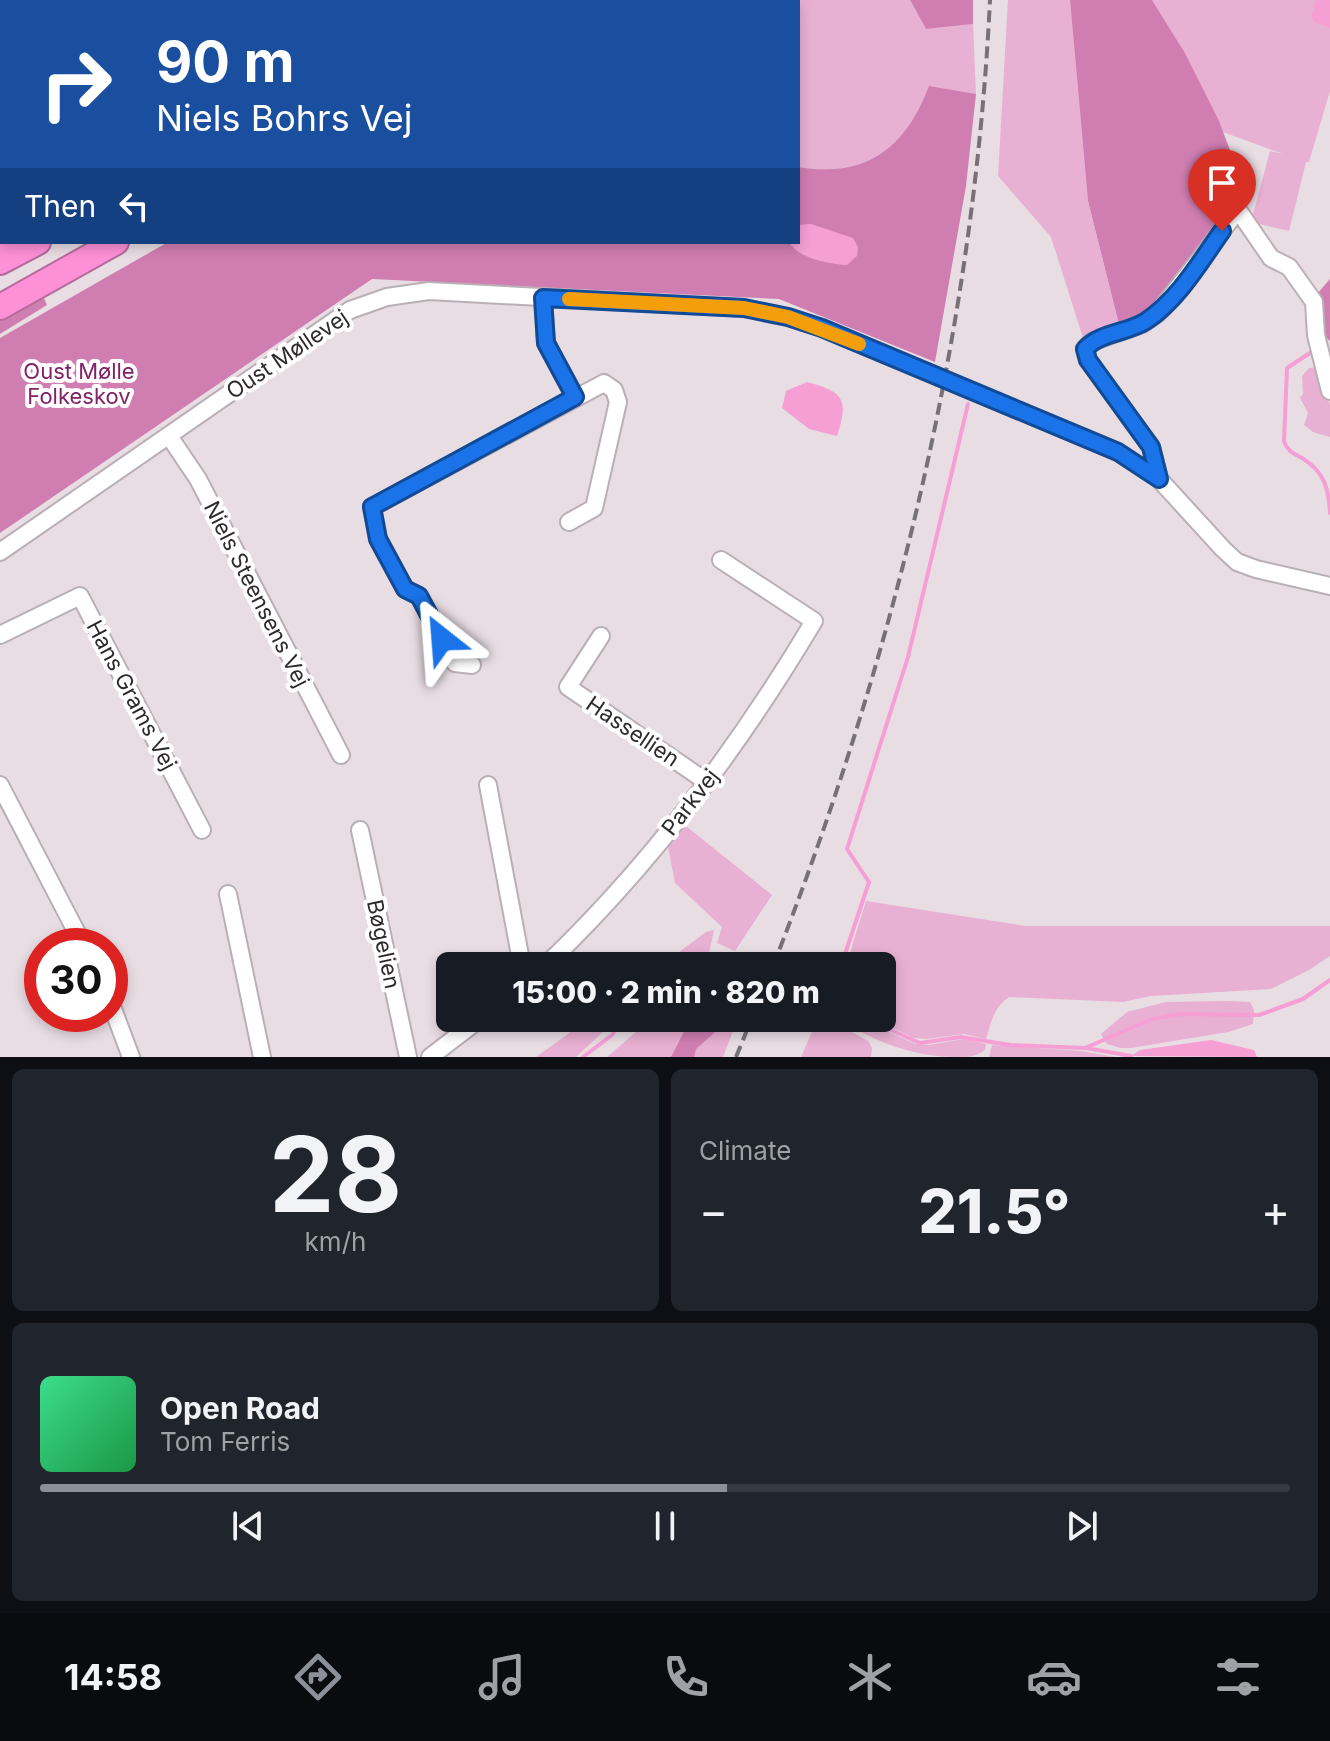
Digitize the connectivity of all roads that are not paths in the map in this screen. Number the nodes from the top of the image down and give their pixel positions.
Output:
1 (34, 244) edge
2 (89, 244) edge
3 (112, 244) edge
4 (0, 262) edge
5 (0, 292) edge
6 (543, 298) junction
7 (0, 307) edge
8 (1330, 391) edge
9 (575, 397) junction
10 (169, 436) junction
11 (1159, 479) junction
12 (569, 522) dead end
13 (0, 552) edge
14 (721, 560) dead end
15 (1330, 586) edge
16 (0, 635) edge
17 (601, 636) dead end
18 (472, 665) dead end
19 (341, 755) dead end
20 (707, 782) junction
21 (0, 785) edge
22 (488, 785) dead end
23 (202, 830) dead end
24 (360, 830) dead end
25 (228, 894) dead end
26 (74, 928) edge
27 (519, 952) edge
28 (560, 952) edge
29 (122, 1032) edge
30 (463, 1032) edge
31 (131, 1057) edge
32 (262, 1057) edge
33 (408, 1057) edge
34 (430, 1057) edge

1 - 4 highway
2 - 5 highway
3 - 7 highway
6 - 9 street
6 - 10 street, Oust Møllevej
6 - 11 street, Oust Møllevej
8 - 11 street, Oust Møllevej
9 - 12 street
9 - 18 street
10 - 13 street, Oust Møllevej
10 - 19 street, Niels Steensens Vej
11 - 15 street, Oust Møllevej
14 - 20 street, Parkvej
16 - 23 street, Hans Grams Vej
17 - 20 street, Hassellien
20 - 28 street, Parkvej
21 - 26 street
22 - 27 street
24 - 33 street, Bøgelien
25 - 32 street
29 - 31 street
30 - 34 street

